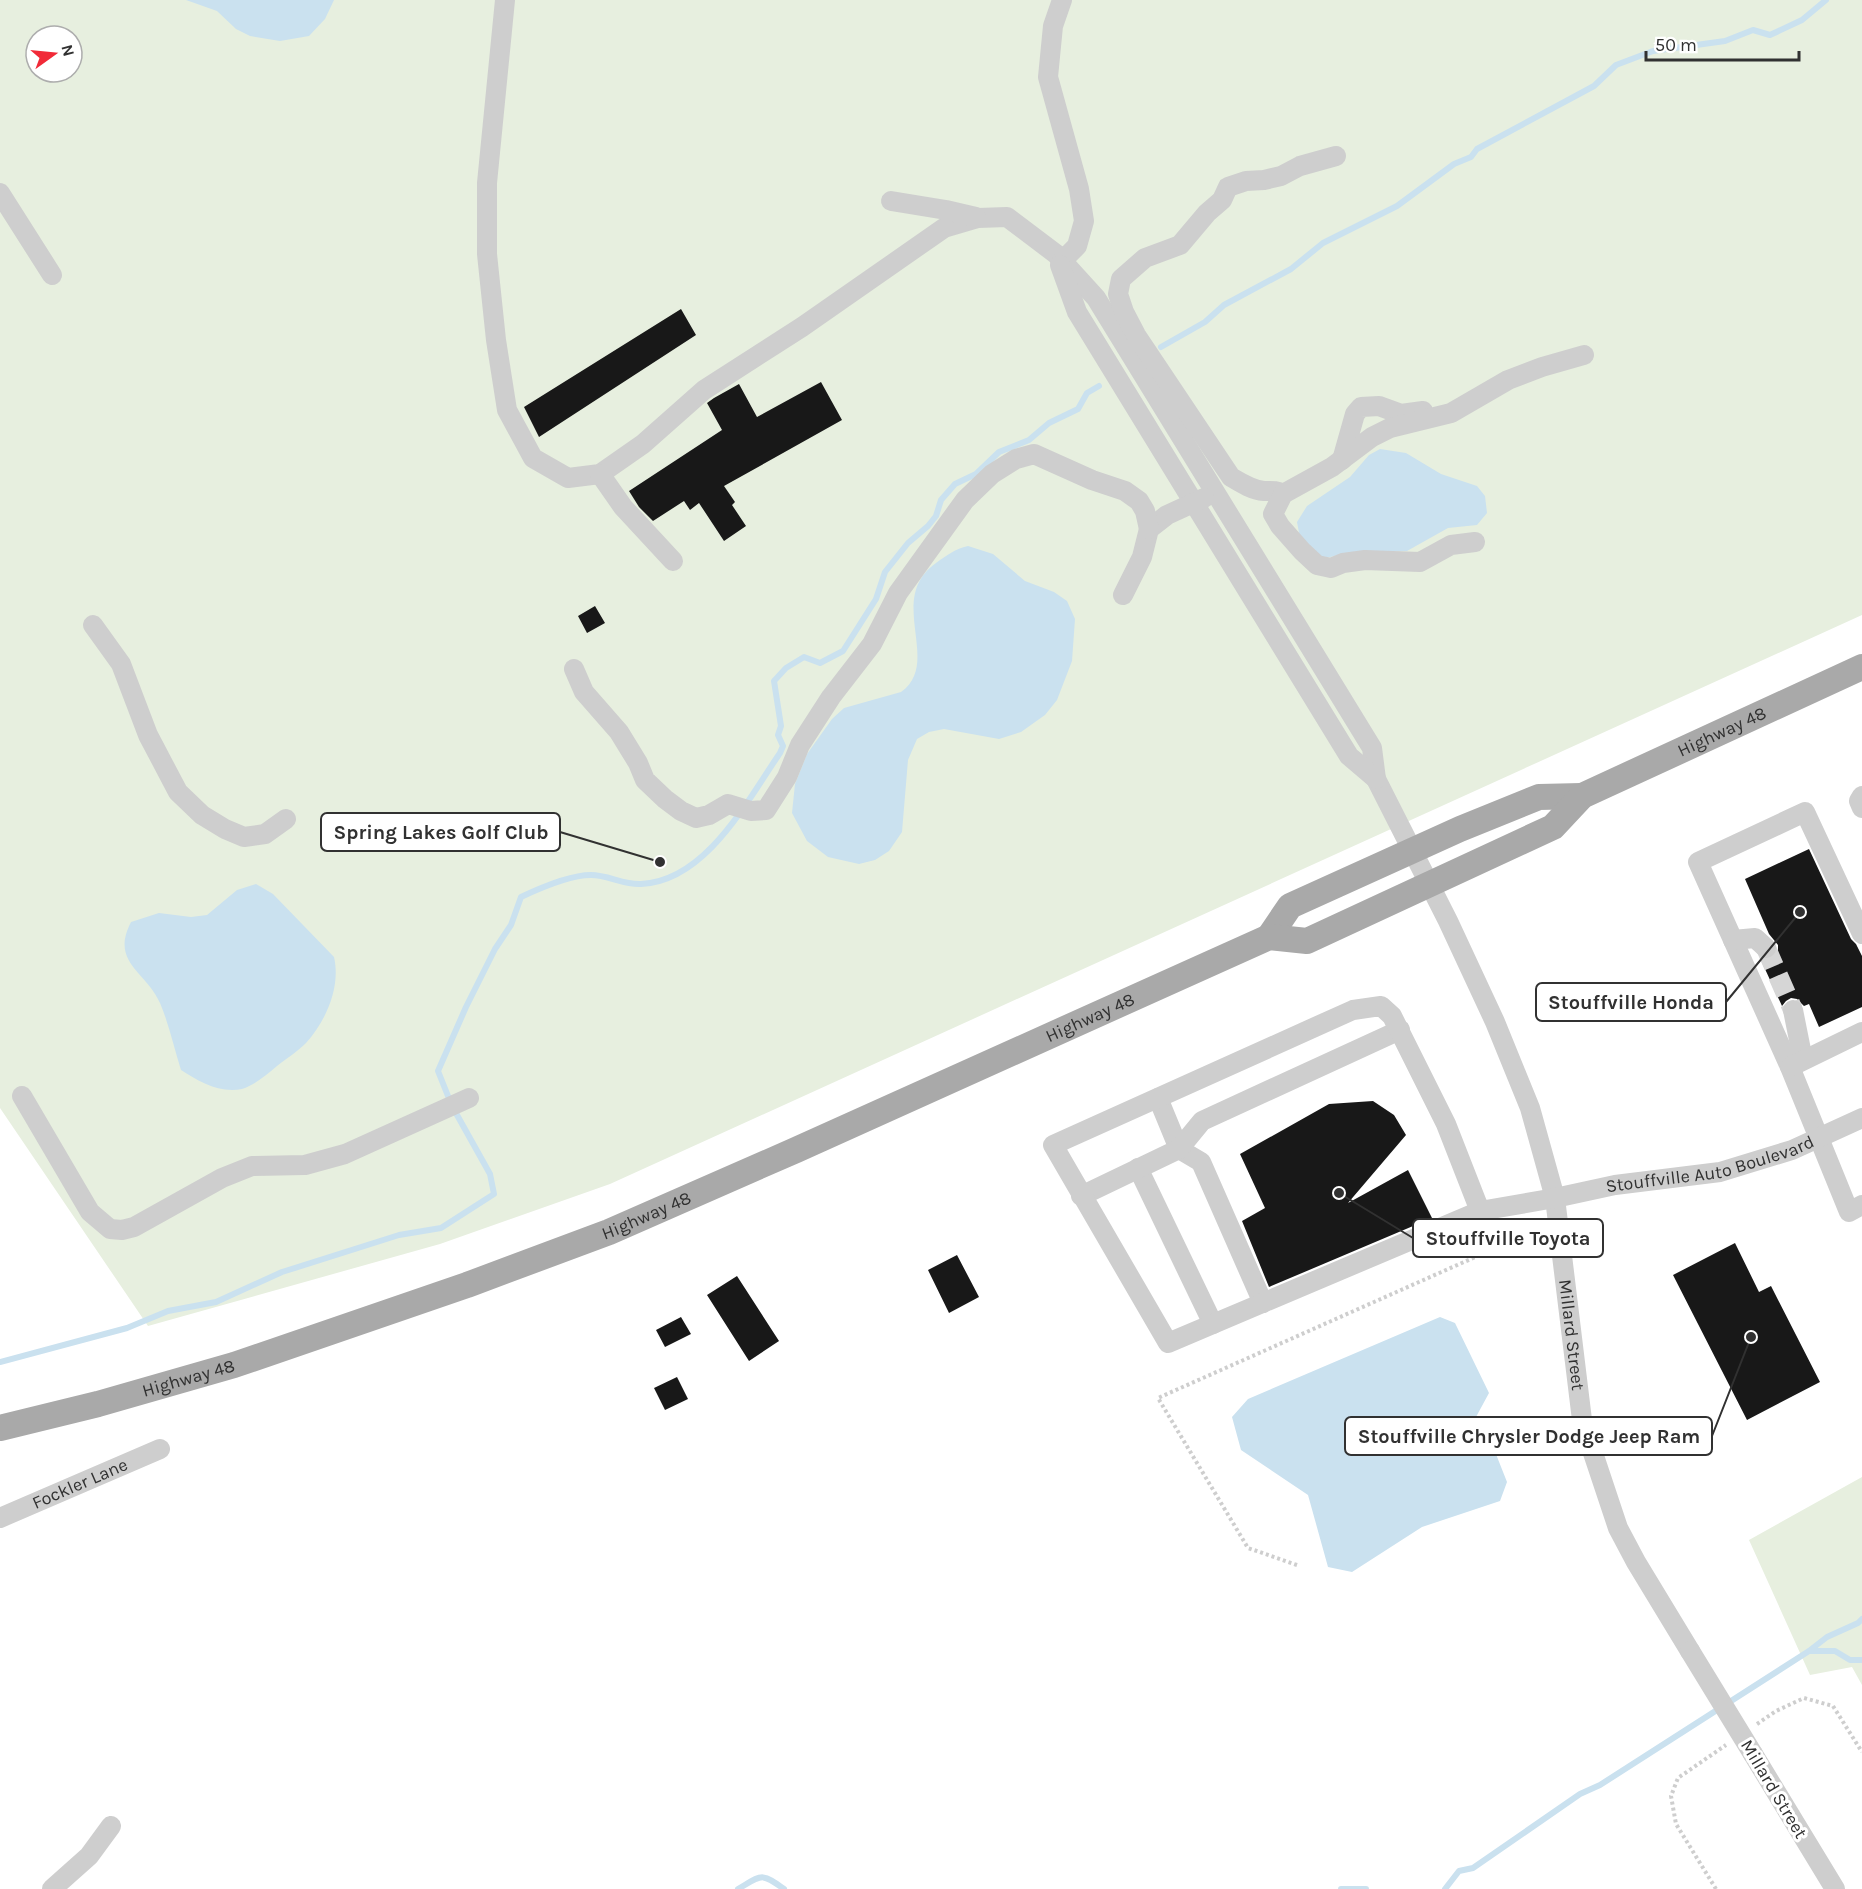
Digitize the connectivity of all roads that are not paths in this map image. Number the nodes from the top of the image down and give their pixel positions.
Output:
1 (506, 0) edge
2 (1062, 0) edge
3 (1336, 156) dead end
4 (0, 193) edge
5 (891, 201) dead end
6 (978, 218) junction
7 (1059, 258) junction
8 (52, 275) dead end
9 (1584, 355) dead end
10 (1462, 407) junction
11 (1342, 460) junction
12 (600, 474) junction
13 (1215, 492) junction
14 (1283, 494) junction
15 (1193, 503) junction
16 (1273, 514) junction
17 (1149, 529) junction
18 (1475, 542) dead end
19 (673, 561) dead end
20 (1123, 595) dead end
21 (93, 625) dead end
22 (1862, 667) edge
23 (573, 669) dead end
24 (1376, 778) junction
25 (1582, 796) junction
26 (1862, 796) edge
27 (1862, 808) edge
28 (286, 819) dead end
29 (1414, 851) junction
30 (1428, 884) junction
31 (1862, 934) edge
32 (1269, 937) junction
33 (1733, 940) junction
34 (1766, 948) dead end
35 (1793, 1010) tunnel mouth
36 (1400, 1030) junction
37 (1862, 1032) edge
38 (1797, 1064) junction
39 (22, 1096) dead end
40 (1158, 1098) junction
41 (467, 1099) dead end
42 (1862, 1118) edge
43 (1820, 1137) junction
44 (1179, 1149) junction
45 (1138, 1168) junction
46 (1081, 1196) junction
47 (1555, 1198) junction
48 (1862, 1206) edge
49 (1480, 1211) junction
50 (1263, 1303) junction
51 (1213, 1324) junction
52 (0, 1428) edge
53 (160, 1449) dead end
54 (0, 1518) edge
55 (111, 1826) dead end
56 (52, 1889) edge
57 (1835, 1889) edge

1 - 12 street
2 - 7 street
3 - 14 street
4 - 8 street
5 - 6 street
6 - 7 street
6 - 12 street
7 - 13 street
7 - 15 street
9 - 10 street
10 - 11 street
10 - 11 street
11 - 14 street
12 - 19 street
13 - 15 street
13 - 16 street
13 - 24 street
14 - 16 street
15 - 17 street
15 - 24 street
16 - 18 street
17 - 20 street
17 - 23 street
21 - 28 street
22 - 25 main road, Highway 48
24 - 29 street, Millard Street
25 - 29 main road, Highway 48
25 - 30 main road, Highway 48
26 - 27 street
29 - 30 street, Millard Street
29 - 32 main road, Highway 48
30 - 32 main road, Highway 48
30 - 47 street, Millard Street
31 - 33 street
32 - 52 main road, Highway 48
33 - 34 street
33 - 38 street
35 - 38 street
36 - 40 street
36 - 44 street
36 - 49 street
37 - 38 street
38 - 43 street
39 - 41 street
40 - 44 street
40 - 46 street
42 - 43 street, Stouffville Auto Boulevard
43 - 47 street, Stouffville Auto Boulevard
43 - 48 street
44 - 45 street
44 - 50 street
45 - 46 street
45 - 51 street
46 - 51 street, Stouffville Auto Boulevard
47 - 49 street, Stouffville Auto Boulevard
47 - 57 street, Millard Street, bridge
49 - 50 street, Stouffville Auto Boulevard
50 - 51 street, Stouffville Auto Boulevard
53 - 54 street, Fockler Lane
55 - 56 street

